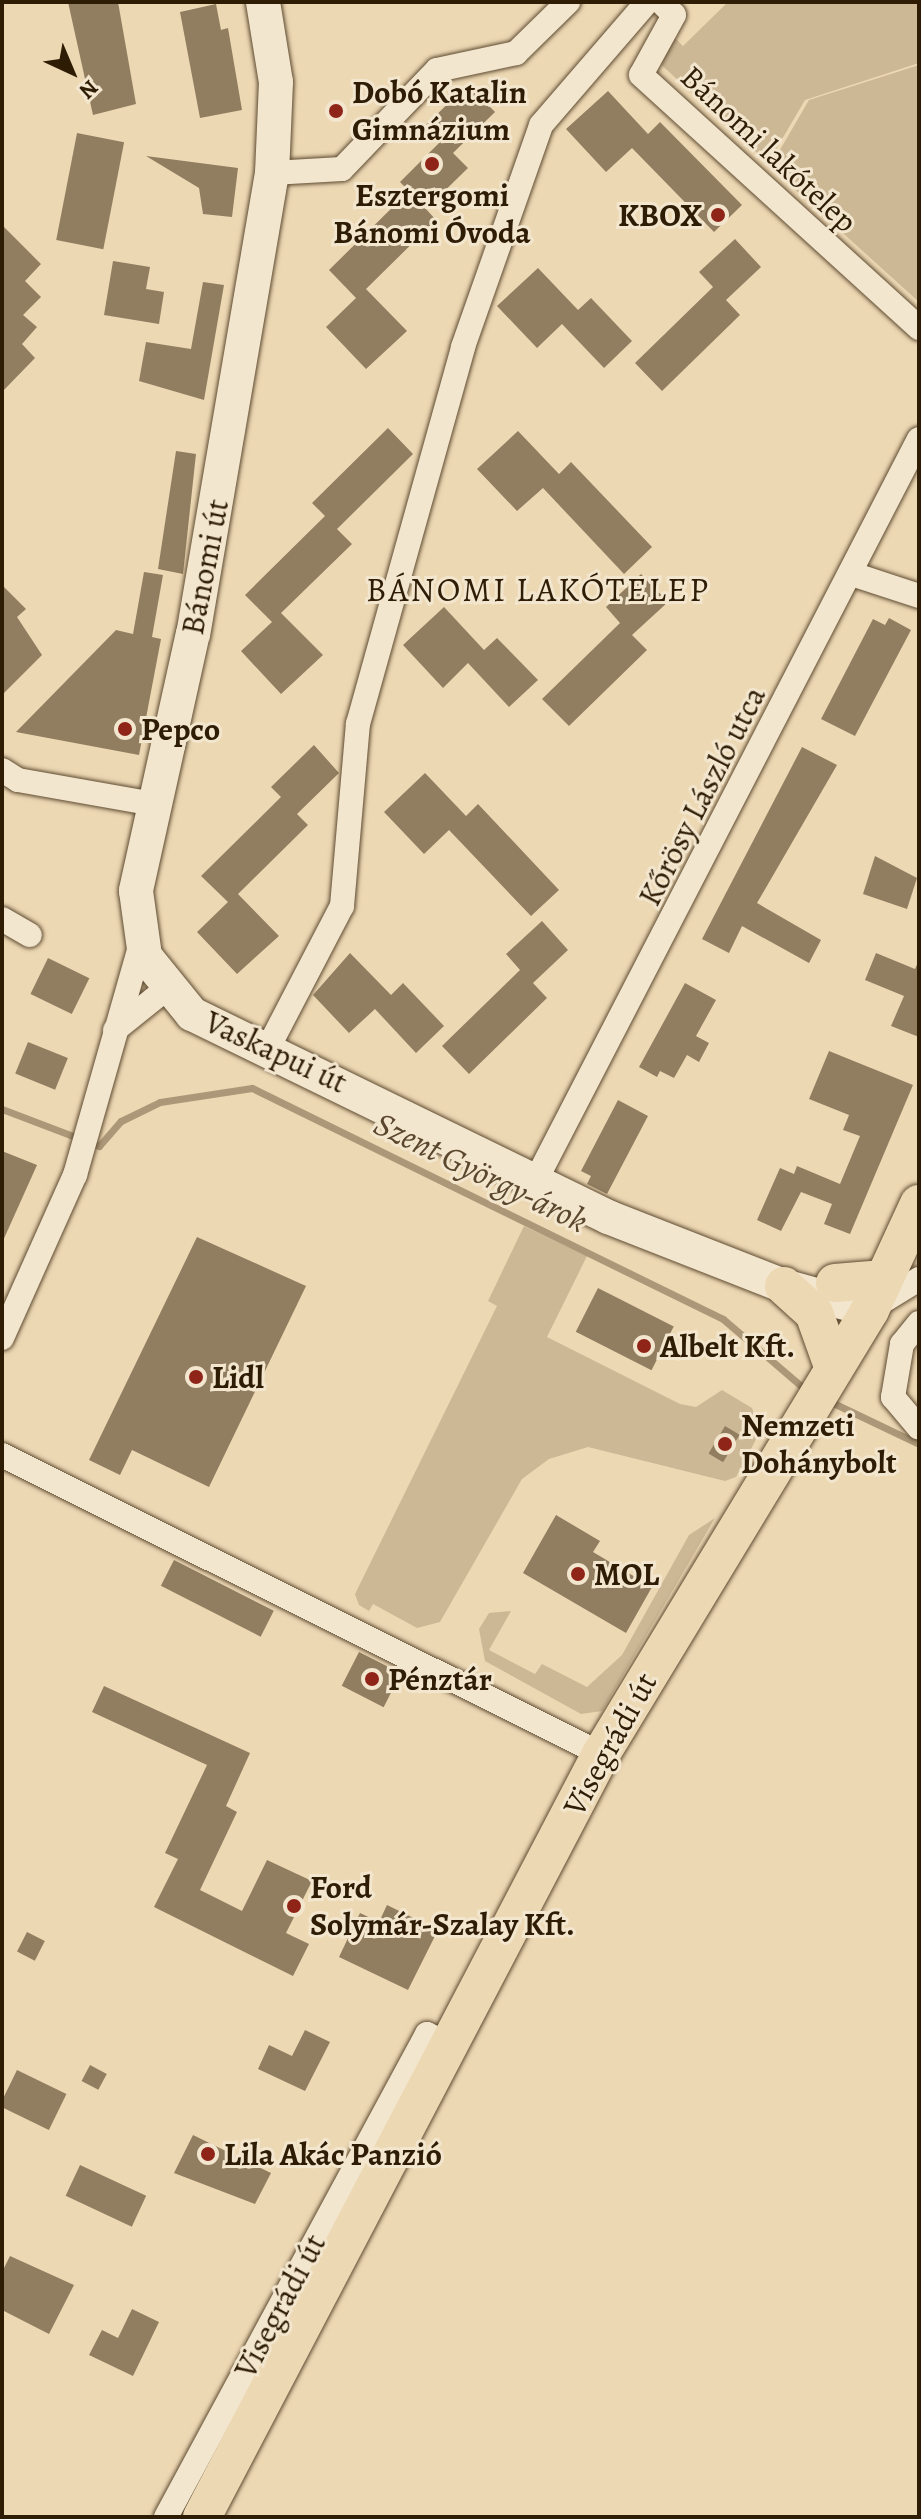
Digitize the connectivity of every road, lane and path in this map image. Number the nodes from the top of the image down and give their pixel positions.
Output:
1 (263, 2) edge
2 (568, 2) edge
3 (647, 2) edge
4 (661, 2) edge
5 (272, 173) junction
6 (919, 328) edge
7 (919, 439) edge
8 (852, 574) junction
9 (919, 596) edge
10 (2, 770) edge
11 (154, 804) junction
12 (2, 919) edge
13 (30, 935) dead end
14 (141, 944) junction
15 (166, 989) junction
16 (113, 1032) junction
17 (267, 1050) junction
18 (536, 1180) junction
19 (918, 1213) edge
20 (699, 1252) junction
21 (835, 1283) joint
22 (784, 1286) junction
23 (891, 1289) edge
24 (919, 1323) edge
25 (2, 1338) edge
26 (822, 1384) junction
27 (919, 1428) edge
28 (2, 1455) edge
29 (601, 1754) junction
30 (450, 2045) junction
31 (166, 2517) edge
32 (202, 2517) edge

1 - 5 main road, Bánomi út
2 - 5 street
3 - 17 street
4 - 6 street, Bánomi lakótelep
5 - 11 main road, Bánomi út
7 - 8 street, Kőrösy László utca
8 - 9 street
8 - 18 street, Kőrösy László utca
10 - 11 street
11 - 14 main road, Bánomi út
12 - 13 street
14 - 15 main road, Vaskapui út
14 - 16 street, Bánomi út
15 - 16 street
15 - 17 main road, Vaskapui út
16 - 25 street, Bánomi út
17 - 18 main road, Vaskapui út
18 - 20 main road, Vaskapui út
19 - 23 main road, Visegrádi út
20 - 21 main road, Vaskapui út
20 - 22 main road, Vaskapui út
21 - 23 main road
22 - 23 main road, Vaskapui út
22 - 26 main road
23 - 26 main road, Visegrádi út
24 - 27 street
26 - 29 main road, Visegrádi út
28 - 29 street
29 - 30 main road, Visegrádi út
30 - 31 street, Visegrádi út
30 - 32 main road, Visegrádi út

